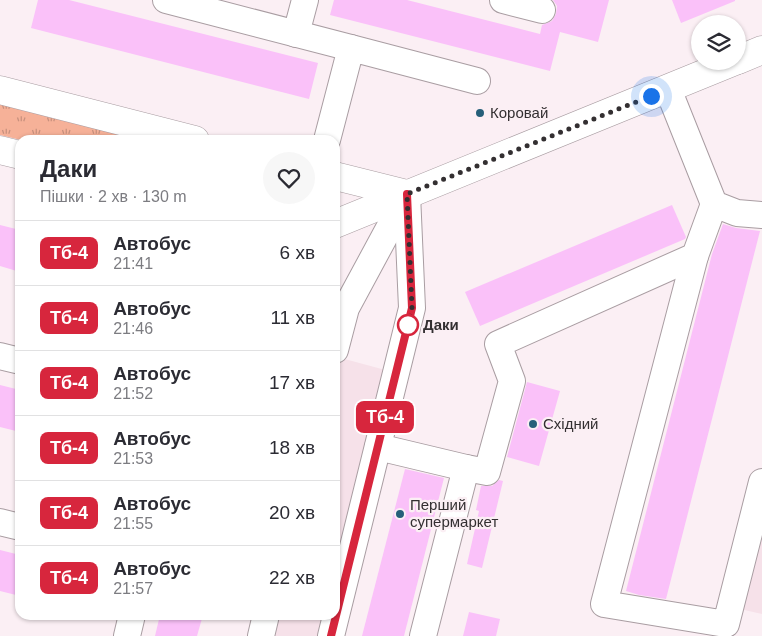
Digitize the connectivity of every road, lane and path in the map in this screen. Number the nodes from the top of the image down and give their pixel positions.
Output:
1 (166, 0) edge
2 (305, 0) edge
3 (503, 0) edge
4 (542, 10) dead end
5 (296, 34) junction
6 (351, 48) junction
7 (762, 50) edge
8 (746, 57) edge
9 (714, 70) edge
10 (477, 81) dead end
11 (668, 89) junction
12 (0, 90) edge
13 (176, 135) edge
14 (328, 135) edge
15 (0, 150) edge
16 (15, 154) edge
17 (340, 177) edge
18 (407, 194) junction
19 (714, 204) junction
20 (762, 215) edge
21 (340, 222) edge
22 (695, 256) junction
23 (340, 331) edge
24 (0, 356) edge
25 (15, 360) edge
26 (378, 447) junction
27 (466, 468) junction
28 (762, 482) edge
29 (0, 522) edge
30 (15, 526) edge
31 (340, 600) edge
32 (131, 620) edge
33 (265, 620) edge
34 (335, 620) edge
35 (127, 636) edge
36 (261, 636) edge
37 (331, 636) edge
38 (423, 636) edge

1 - 5 street
2 - 5 street
3 - 4 street
5 - 6 street
6 - 10 street
6 - 14 street
7 - 8 main road
9 - 11 main road
11 - 18 main road
11 - 19 street
12 - 13 main road
15 - 16 main road
17 - 18 main road
18 - 21 main road
18 - 23 street
18 - 26 street
19 - 20 street
19 - 22 street
22 - 27 street
22 - 28 street
24 - 25 street
26 - 27 street
26 - 31 street
27 - 38 street
29 - 30 street
32 - 35 street
33 - 36 street
34 - 37 street

